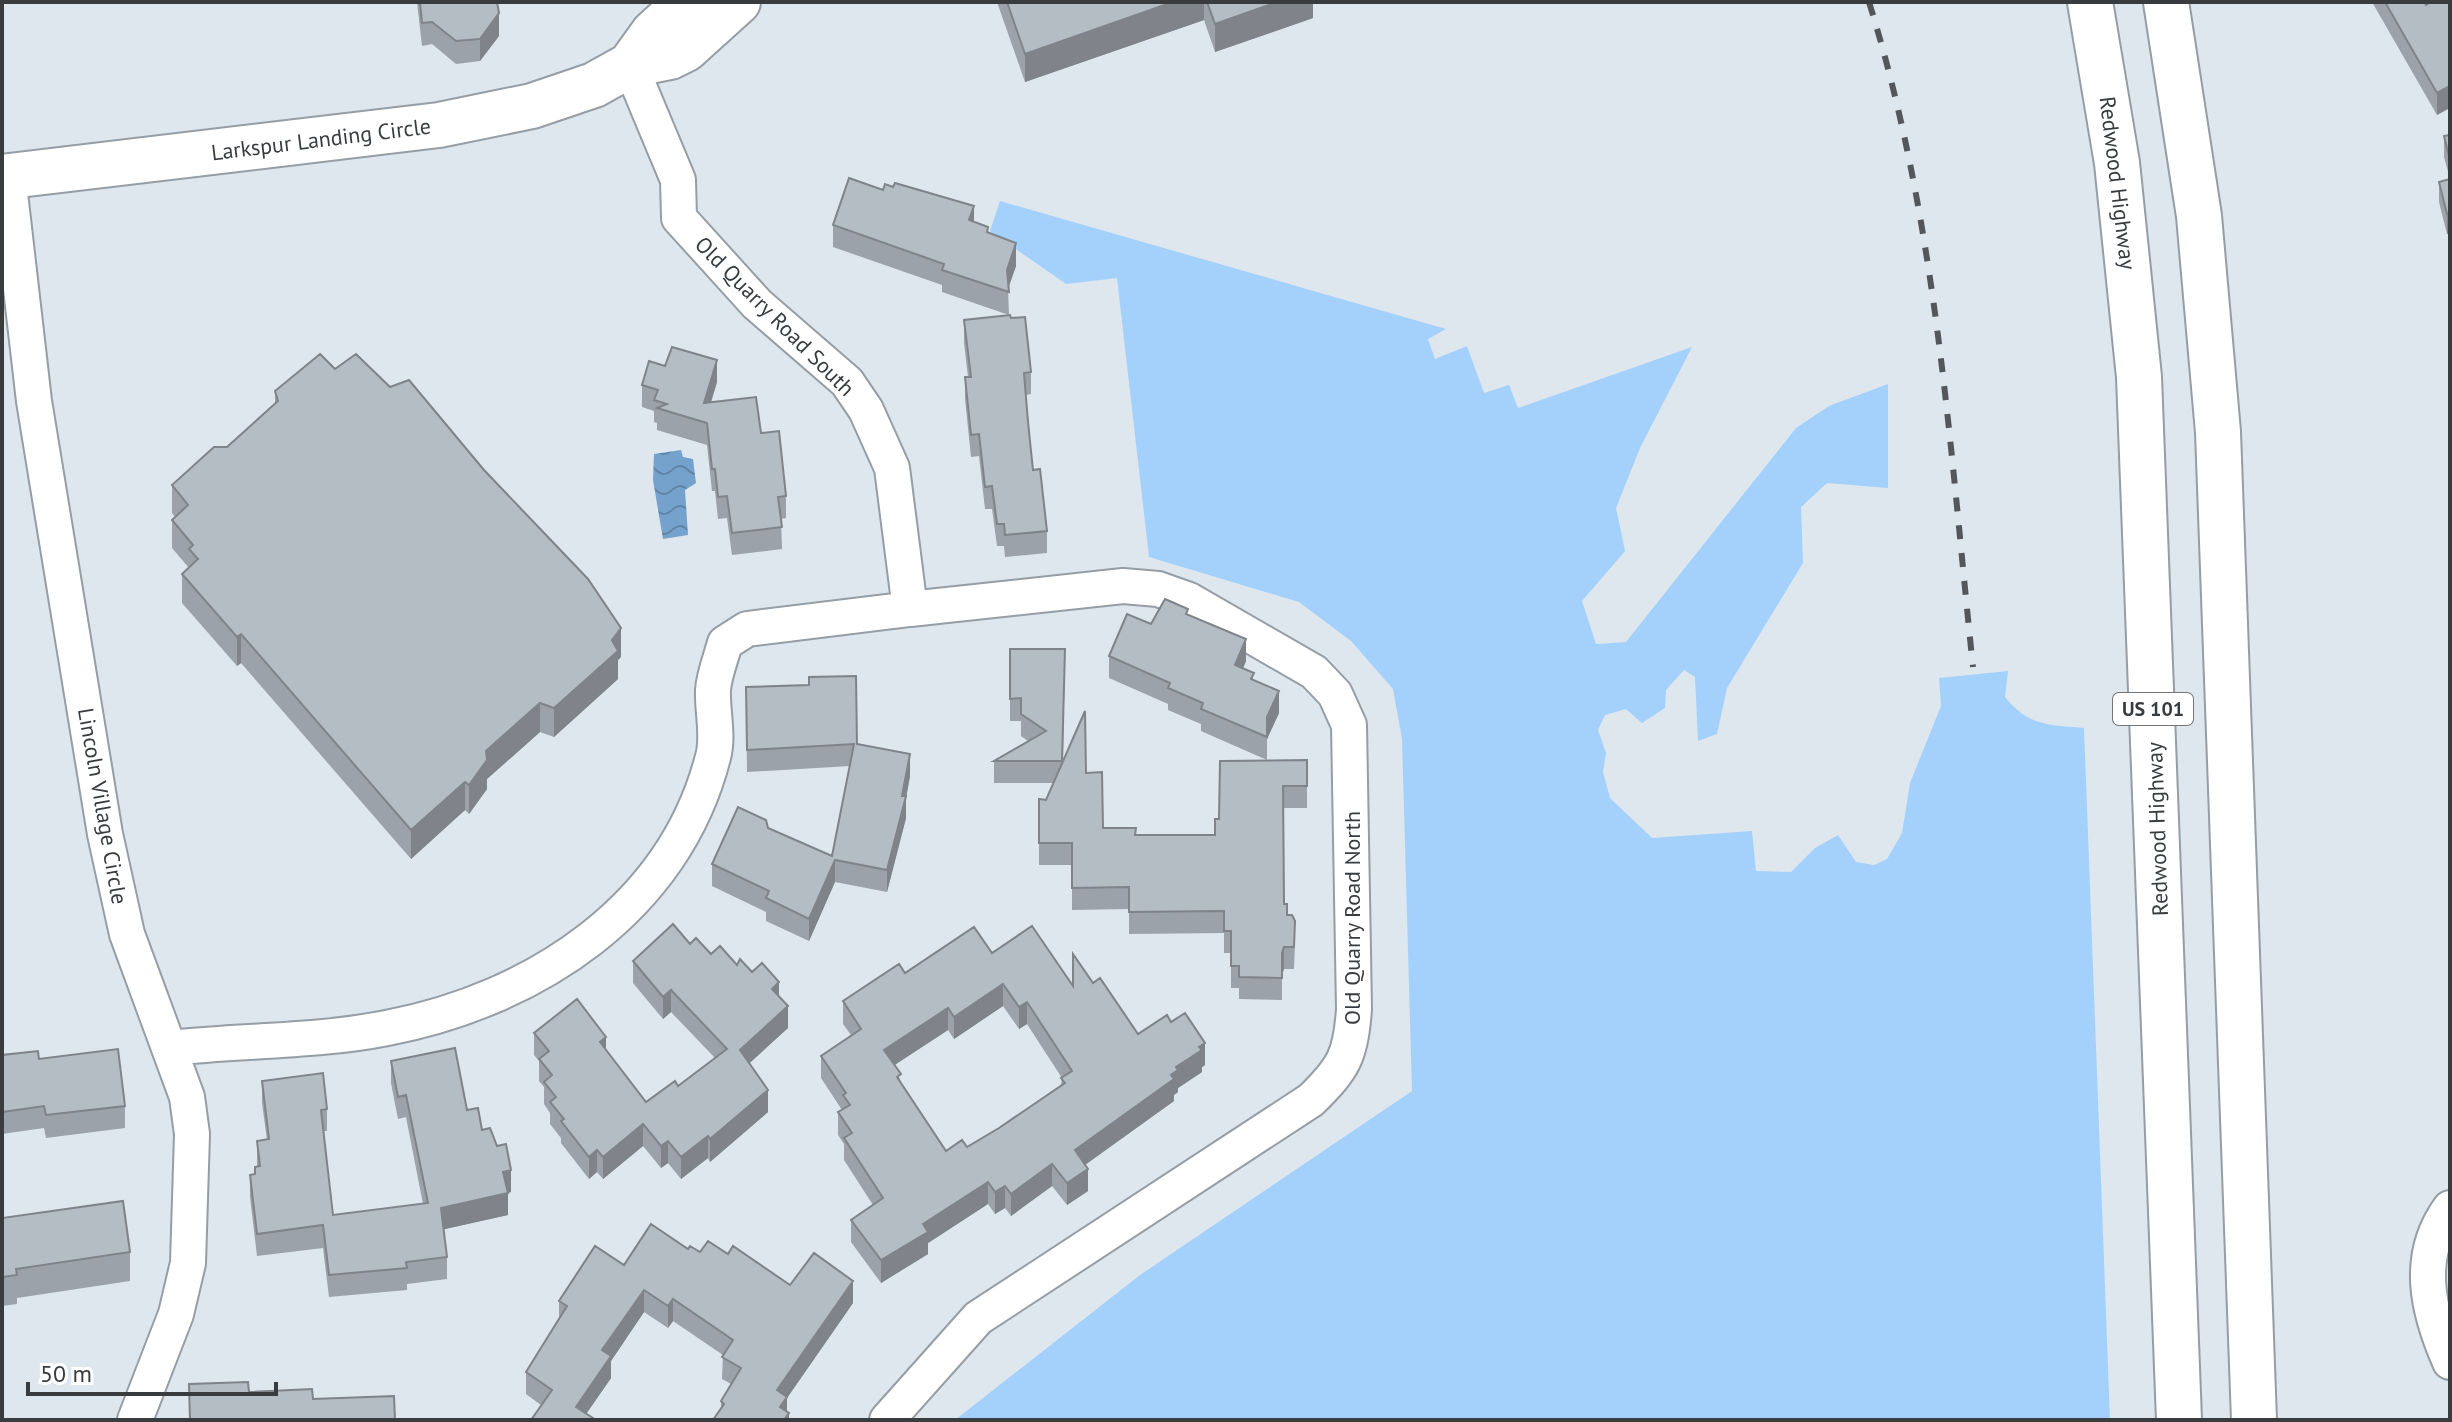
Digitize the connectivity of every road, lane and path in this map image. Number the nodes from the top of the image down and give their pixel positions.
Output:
1 (687, 2) edge
2 (738, 2) edge
3 (2090, 2) edge
4 (2166, 2) edge
5 (630, 65) junction
6 (5, 176) edge
7 (910, 609) junction
8 (170, 1048) junction
9 (2450, 1208) edge
10 (2450, 1362) edge
11 (135, 1420) edge
12 (887, 1420) edge
13 (2179, 1420) edge
14 (2254, 1420) edge

1 - 5 main road, Larkspur Landing Circle
2 - 5 main road, Larkspur Landing Circle
3 - 13 main road, Redwood Highway / US 101
4 - 14 main road
5 - 6 main road, Larkspur Landing Circle
5 - 7 street, Old Quarry Road South
6 - 8 street, Lincoln Village Circle
7 - 8 street
7 - 12 street, Old Quarry Road North
8 - 11 street, Lincoln Village Circle
9 - 10 street

